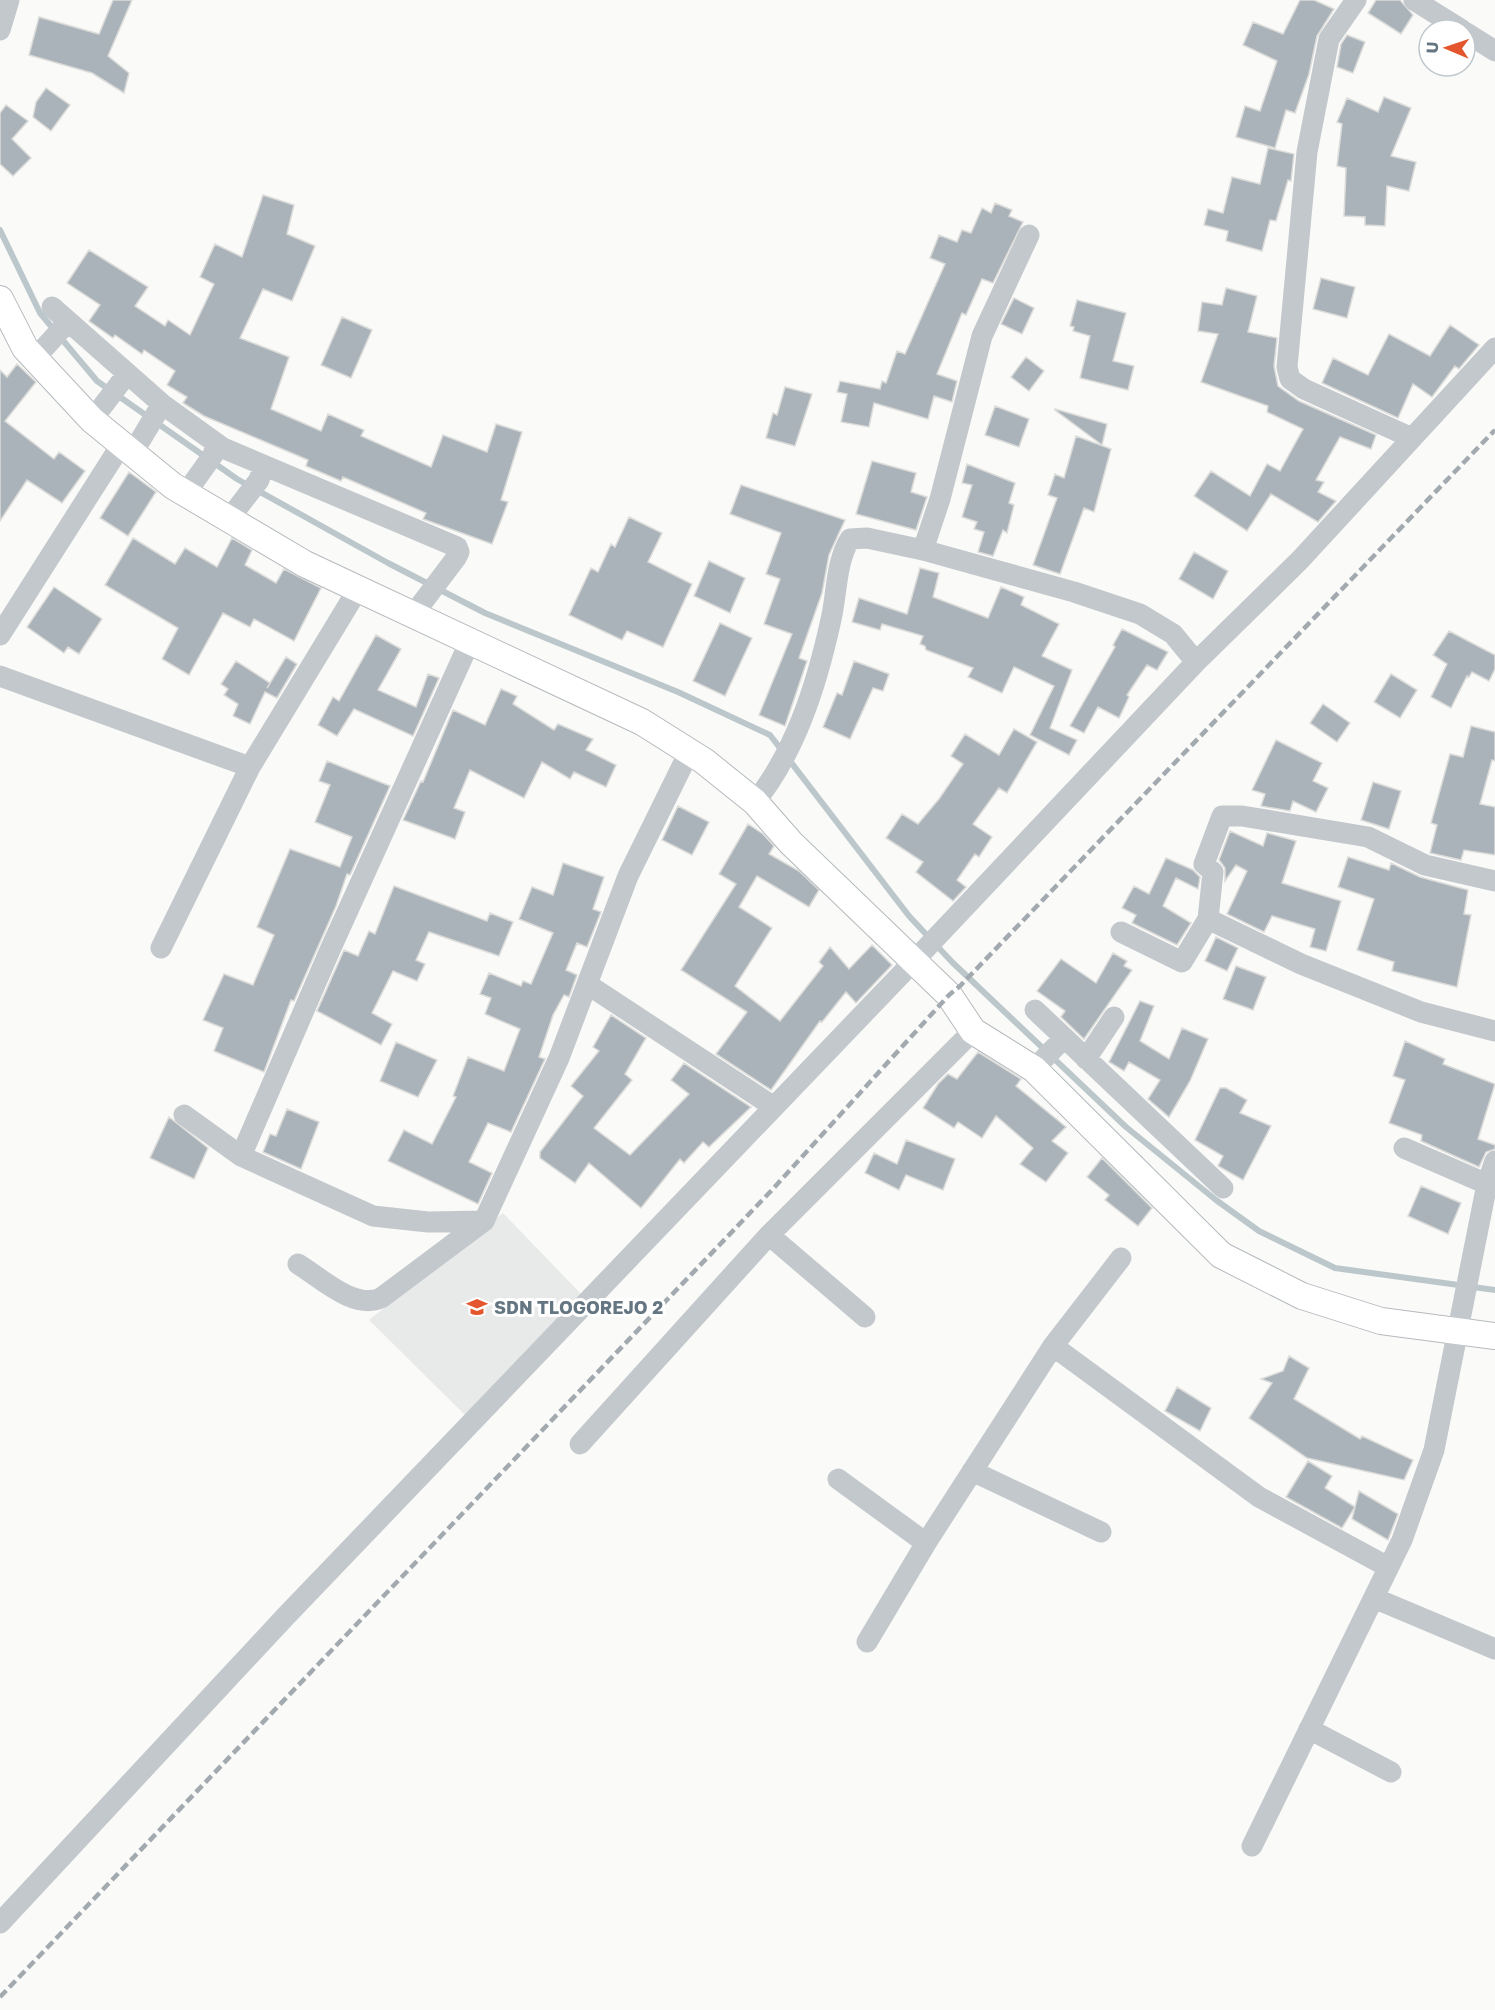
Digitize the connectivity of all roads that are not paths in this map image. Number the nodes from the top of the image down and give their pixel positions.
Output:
1 (9, 0) edge
2 (1356, 0) edge
3 (1414, 0) edge
4 (1443, 18) edge
5 (0, 30) edge
6 (1477, 39) edge
7 (1495, 51) edge
8 (1029, 235) dead end
9 (0, 299) edge
10 (52, 307) dead end
11 (65, 326) junction
12 (1495, 348) edge
13 (39, 353) junction
14 (122, 380) junction
15 (159, 407) junction
16 (96, 415) junction
17 (1412, 438) junction
18 (131, 447) junction
19 (214, 450) junction
20 (261, 473) junction
21 (190, 487) junction
22 (232, 514) junction
23 (923, 550) junction
24 (358, 589) junction
25 (419, 607) junction
26 (0, 634) edge
27 (470, 641) junction
28 (1196, 662) junction
29 (0, 676) edge
30 (689, 752) junction
31 (250, 767) junction
32 (756, 802) junction
33 (1495, 881) edge
34 (1208, 919) junction
35 (1121, 932) dead end
36 (161, 948) dead end
37 (913, 962) junction
38 (587, 984) junction
39 (1035, 1010) dead end
40 (1114, 1017) dead end
41 (973, 1031) junction
42 (1495, 1031) edge
43 (1059, 1043) junction
44 (1086, 1059) junction
45 (1035, 1067) junction
46 (774, 1107) junction
47 (184, 1114) dead end
48 (1404, 1148) dead end
49 (241, 1156) junction
50 (1495, 1161) edge
51 (1487, 1185) junction
52 (1223, 1188) dead end
53 (484, 1221) junction
54 (769, 1235) junction
55 (1121, 1258) dead end
56 (298, 1264) dead end
57 (865, 1317) dead end
58 (1461, 1321) junction
59 (1495, 1336) edge
60 (1053, 1346) junction
61 (580, 1444) dead end
62 (972, 1471) junction
63 (838, 1479) dead end
64 (1101, 1532) dead end
65 (926, 1543) junction
66 (1388, 1567) junction
67 (1374, 1598) junction
68 (867, 1642) dead end
69 (1495, 1649) edge
70 (1309, 1729) junction
71 (1391, 1772) dead end
72 (1252, 1846) dead end
73 (0, 1923) edge

1 - 5 street
2 - 17 street
3 - 4 street
6 - 7 street
8 - 23 street
9 - 13 main road
10 - 11 street
11 - 13 street
11 - 14 street
12 - 17 street
13 - 16 main road
14 - 15 street
14 - 16 street
15 - 18 street
15 - 19 street
16 - 18 main road
17 - 28 street
18 - 21 main road
18 - 26 street
19 - 20 street
19 - 21 street
20 - 22 street
20 - 25 street
21 - 22 main road
22 - 24 main road
23 - 28 street
23 - 32 street
24 - 25 main road
24 - 31 street
25 - 27 main road
27 - 30 main road
27 - 49 street
28 - 37 street
29 - 31 street
30 - 32 main road
30 - 38 street
31 - 36 street
32 - 37 main road
33 - 34 street
34 - 35 street
34 - 42 street
37 - 41 main road
37 - 46 street
38 - 46 street
38 - 53 street
39 - 43 street
40 - 44 street
41 - 45 main road
41 - 54 street
43 - 44 street
43 - 45 street
44 - 52 street
45 - 58 main road
46 - 73 street
47 - 49 street
48 - 51 street
49 - 53 street
50 - 51 street
51 - 58 street
53 - 56 street
54 - 57 street
54 - 61 street
55 - 60 street
58 - 59 main road
58 - 66 street
60 - 62 street
60 - 66 street
62 - 64 street
62 - 65 street
63 - 65 street
65 - 68 street
66 - 67 street
67 - 69 street
67 - 70 street
70 - 71 street
70 - 72 street

